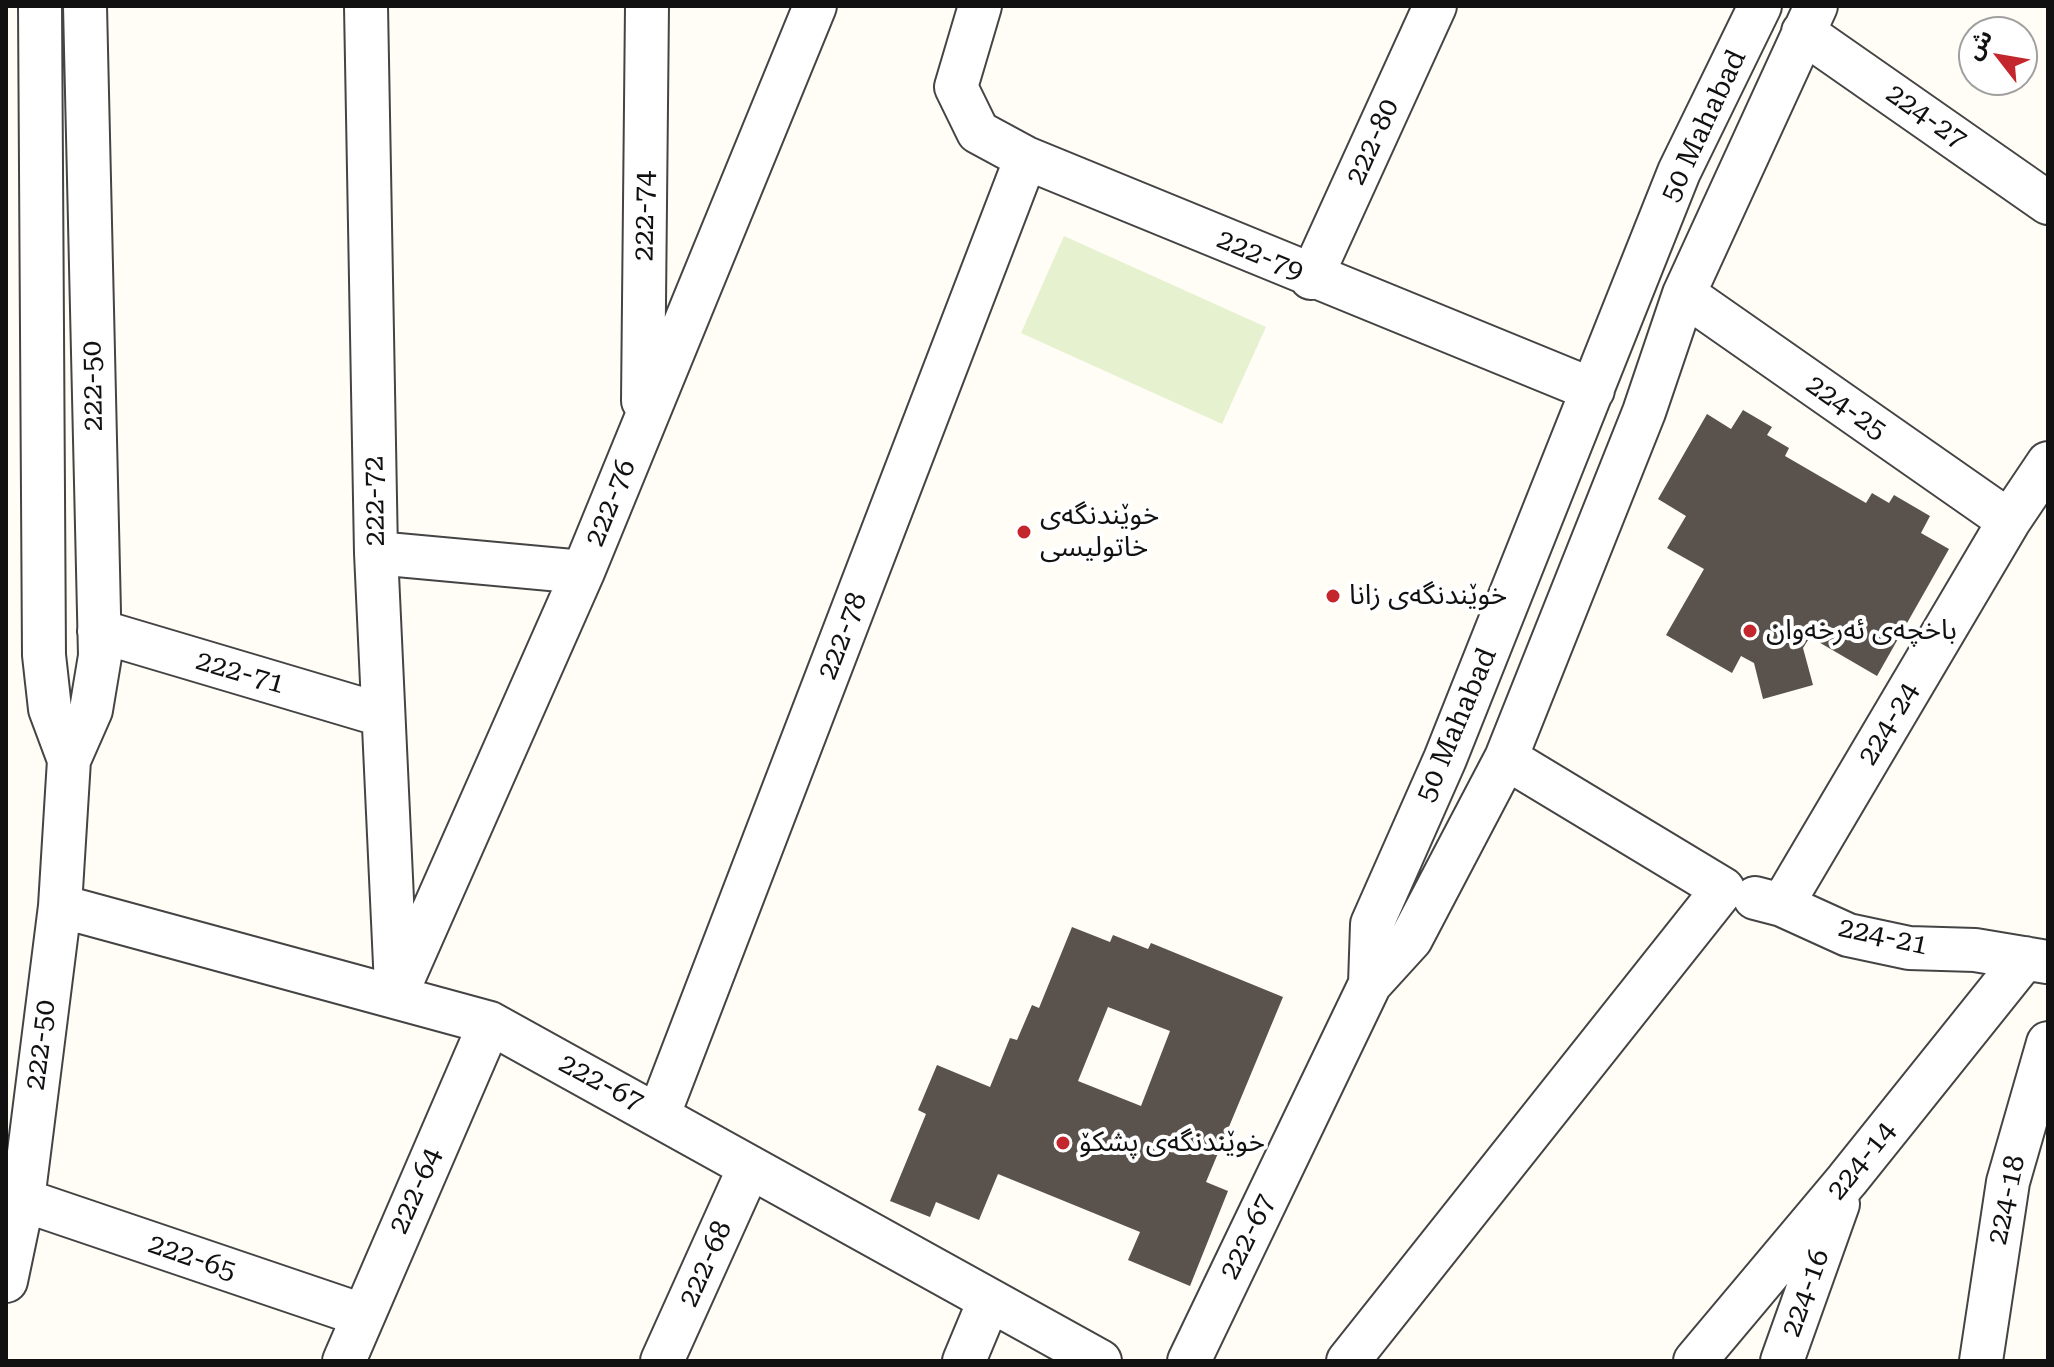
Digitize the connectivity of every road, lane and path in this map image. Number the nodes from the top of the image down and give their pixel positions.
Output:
1 (40, 6) edge
2 (85, 6) edge
3 (366, 6) edge
4 (647, 6) edge
5 (815, 6) edge
6 (980, 6) edge
7 (1435, 6) edge
8 (1760, 6) edge
9 (1810, 19) edge
10 (1026, 158) junction
11 (2048, 203) edge
12 (1311, 278) junction
13 (1684, 294) junction
14 (1593, 390) junction
15 (643, 425) junction
16 (2048, 463) edge
17 (25, 502) edge
18 (2009, 521) junction
19 (376, 553) junction
20 (583, 572) junction
21 (99, 631) junction
22 (382, 715) junction
23 (1506, 758) junction
24 (69, 760) junction
25 (1723, 889) junction
26 (1782, 905) junction
27 (60, 906) junction
28 (2036, 960) edge
29 (1370, 984) junction
30 (396, 995) junction
31 (490, 1023) junction
32 (2048, 1043) edge
33 (22, 1068) edge
34 (659, 1114) junction
35 (749, 1168) junction
36 (1847, 1180) junction
37 (23, 1200) junction
38 (6, 1281) edge
39 (989, 1301) junction
40 (362, 1315) junction
41 (344, 1361) edge
42 (662, 1361) edge
43 (964, 1361) edge
44 (1100, 1361) edge
45 (1189, 1361) edge
46 (1348, 1361) edge
47 (1695, 1361) edge
48 (1782, 1361) edge
49 (1981, 1361) edge

1 - 17 street, 222-50
2 - 21 street, 222-50
3 - 19 street, 222-72
4 - 15 street, 222-74
5 - 15 street, 222-76
6 - 10 street, 222-79
7 - 12 street, 222-80
8 - 14 street, 50 Mahabad
9 - 11 street, 224-27
9 - 13 street, 50 Mahabad
10 - 12 street, 222-79
10 - 34 street, 222-78
12 - 14 street, 222-79
13 - 18 street, 224-25
13 - 23 street, 50 Mahabad
14 - 29 street, 50 Mahabad
15 - 20 street, 222-76
16 - 18 street, 224-24
17 - 24 street, 222-50
18 - 26 street, 224-24
19 - 20 street
19 - 22 street, 222-72
20 - 30 street, 222-76
21 - 22 street, 222-71
21 - 24 street, 222-50
22 - 30 street, 222-72
23 - 25 street, 50 Mahabad
23 - 29 street, 50 Mahabad
24 - 27 street, 222-50
25 - 26 street, 224-21
25 - 46 street
26 - 28 street, 224-21
27 - 30 street, 222-67
27 - 33 street, 222-50
28 - 36 street, 224-14
29 - 45 street, 222-67
30 - 31 street, 222-67
31 - 34 street, 222-67
31 - 40 street, 222-64
32 - 49 street, 224-18
33 - 37 street, 222-50
34 - 35 street, 222-67
35 - 39 street, 222-67
35 - 42 street, 222-68
36 - 47 street, 224-14
36 - 48 street, 224-16
37 - 38 street, 222-50
37 - 40 street, 222-65
39 - 43 street
39 - 44 street, 222-67
40 - 41 street, 222-64

